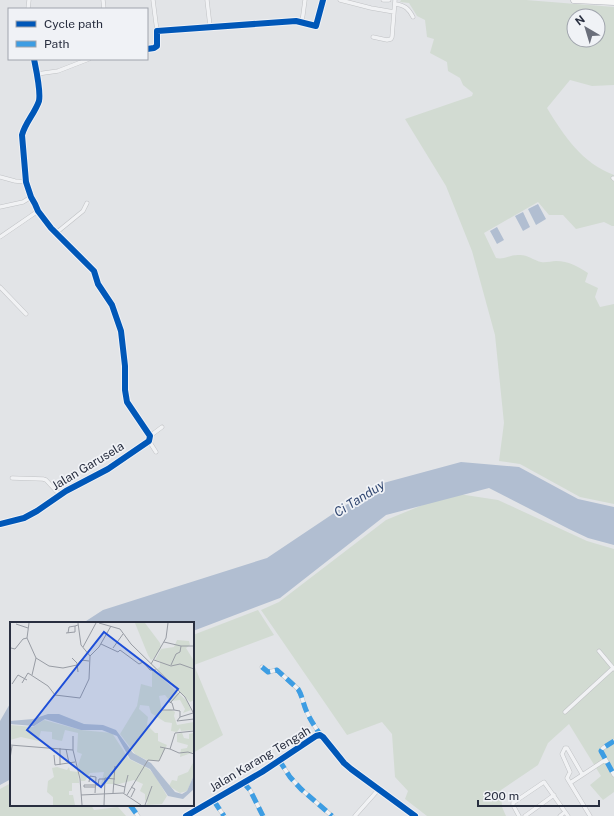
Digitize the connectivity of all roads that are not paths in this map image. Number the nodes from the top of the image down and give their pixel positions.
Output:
1 (153, 0) edge
2 (207, 0) edge
3 (305, 0) edge
4 (323, 0) edge
5 (340, 0) edge
6 (383, 0) edge
7 (574, 0) edge
8 (393, 1) edge
9 (614, 2) edge
10 (394, 12) junction
11 (413, 17) dead end
12 (302, 22) junction
13 (210, 26) junction
14 (157, 31) junction
15 (374, 36) dead end
16 (148, 49) edge
17 (34, 60) edge
18 (86, 60) edge
19 (37, 74) junction
20 (0, 177) edge
21 (26, 182) junction
22 (30, 197) junction
23 (87, 203) dead end
24 (0, 207) edge
25 (38, 211) junction
26 (56, 233) junction
27 (0, 237) edge
28 (0, 287) edge
29 (26, 314) dead end
30 (162, 427) dead end
31 (149, 438) junction
32 (156, 452) dead end
33 (12, 478) dead end
34 (60, 495) junction
35 (0, 524) edge
36 (599, 651) dead end
37 (262, 668) dead end
38 (614, 669) edge
39 (565, 712) dead end
40 (322, 736) junction
41 (614, 741) edge
42 (279, 760) junction
43 (605, 760) junction
44 (578, 768) junction
45 (570, 772) junction
46 (582, 774) junction
47 (614, 775) edge
48 (243, 782) junction
49 (570, 783) junction
50 (378, 790) junction
51 (554, 795) junction
52 (214, 800) junction
53 (131, 806) edge
54 (565, 812) junction
55 (138, 816) edge
56 (186, 816) edge
57 (224, 816) edge
58 (263, 816) edge
59 (332, 816) edge
60 (355, 816) edge
61 (415, 816) edge
62 (519, 816) edge
63 (525, 816) edge
64 (560, 816) edge
65 (568, 816) edge
66 (590, 816) edge

1 - 14 street
2 - 13 street
3 - 12 street
4 - 12 street
5 - 10 street
6 - 8 street
7 - 9 highway
8 - 10 street
8 - 11 street
10 - 15 street
12 - 13 street
13 - 14 street
14 - 16 street
17 - 19 street
18 - 19 street
19 - 21 street
20 - 21 street
21 - 22 street
22 - 24 street
22 - 25 street
23 - 26 street
25 - 26 street
25 - 27 street
26 - 31 street
28 - 29 street
30 - 31 street, Jalan Garusela
31 - 32 street
31 - 34 street, Jalan Garusela
33 - 34 street
34 - 35 street, Jalan Garusela
36 - 38 street
37 - 40 street
38 - 39 street
40 - 42 street, Jalan Karang Tengah
40 - 50 street, Jalan Karang Tengah
41 - 43 street
42 - 48 street, Jalan Karang Tengah
42 - 59 street
43 - 46 street
43 - 47 street
44 - 45 street
44 - 45 street
44 - 46 street
45 - 49 street
46 - 49 street
48 - 52 street, Jalan Karang Tengah
48 - 58 street
49 - 66 street
50 - 60 street
50 - 61 street, Jalan Karang Tengah
51 - 54 street
51 - 62 street
51 - 63 street
52 - 56 street, Jalan Karang Tengah
52 - 57 street
53 - 55 street
54 - 64 street
54 - 65 street

